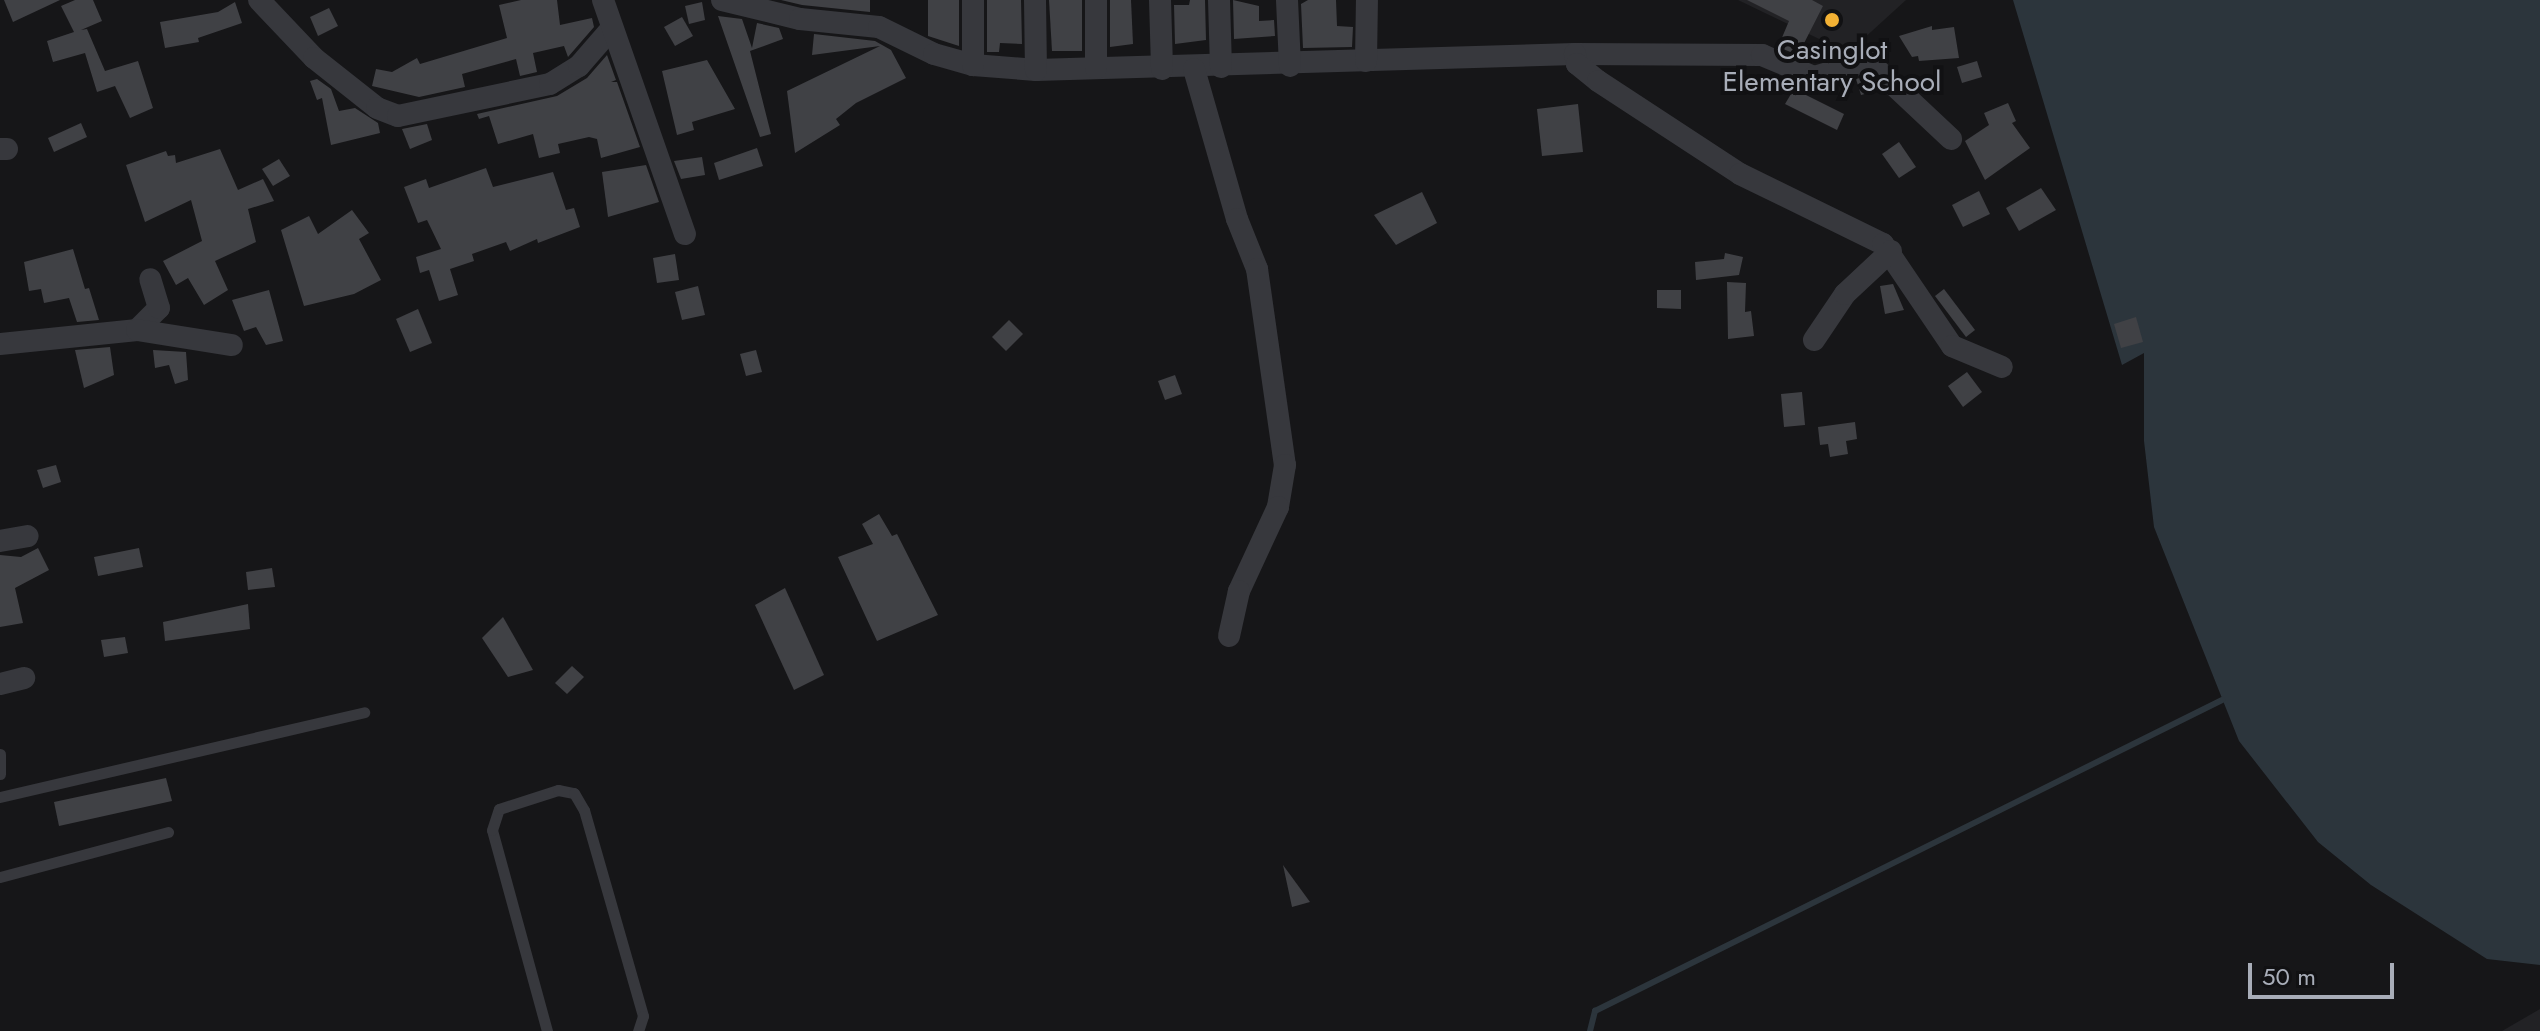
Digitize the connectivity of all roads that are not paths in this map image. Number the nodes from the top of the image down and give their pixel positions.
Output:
1 (259, 0) edge
2 (603, 0) edge
3 (722, 0) edge
4 (973, 0) edge
5 (1035, 0) edge
6 (1096, 0) edge
7 (1160, 0) edge
8 (1219, 0) edge
9 (1287, 0) edge
10 (1367, 0) edge
11 (611, 29) junction
12 (1575, 54) junction
13 (1366, 61) junction
14 (973, 65) junction
15 (1290, 66) junction
16 (1221, 67) junction
17 (1096, 68) junction
18 (1162, 69) junction
19 (1194, 69) junction
20 (1036, 70) junction
21 (1951, 139) dead end
22 (685, 234) dead end
23 (1891, 251) junction
24 (150, 279) dead end
25 (137, 330) junction
26 (1814, 340) dead end
27 (0, 344) edge
28 (232, 345) dead end
29 (2002, 367) dead end
30 (28, 536) dead end
31 (0, 541) edge
32 (1229, 636) dead end
33 (24, 678) dead end
34 (0, 684) edge
35 (364, 712) dead end
36 (0, 754) edge
37 (0, 774) edge
38 (0, 797) edge
39 (168, 832) dead end
40 (0, 877) edge
41 (547, 1031) edge
42 (638, 1031) edge

1 - 11 street
2 - 11 street
3 - 14 street
4 - 14 street
5 - 20 street
6 - 17 street
7 - 18 street
8 - 16 street
9 - 15 street
10 - 13 street
11 - 22 street
12 - 13 street
12 - 21 street
12 - 23 street
13 - 15 street
14 - 20 street
15 - 16 street
16 - 19 street
17 - 18 street
17 - 20 street
18 - 19 street
19 - 32 street
23 - 26 street
23 - 29 street
24 - 25 street
25 - 27 street
25 - 28 street
30 - 31 street
33 - 34 street
35 - 38 lane
36 - 37 lane
39 - 40 lane
41 - 42 lane

